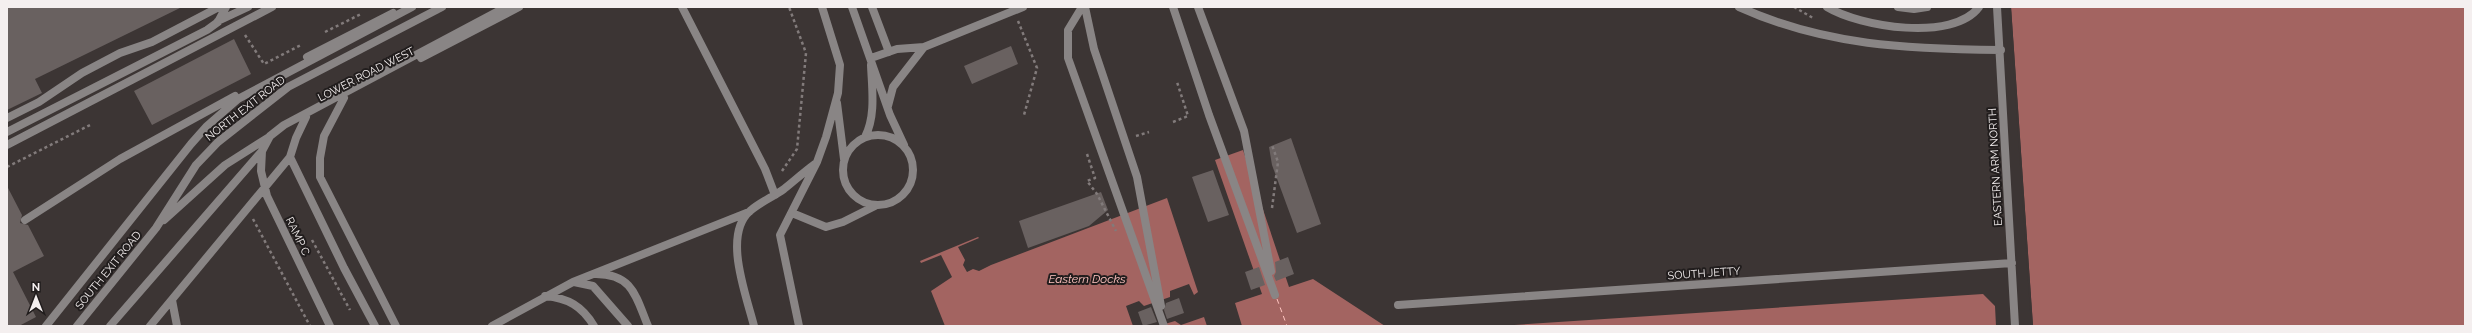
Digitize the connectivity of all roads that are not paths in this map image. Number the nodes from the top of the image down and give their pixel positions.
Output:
1 (219, 7) edge
2 (226, 7) edge
3 (248, 7) edge
4 (272, 7) edge
5 (406, 7) edge
6 (412, 7) edge
7 (442, 7) edge
8 (506, 7) edge
9 (519, 7) edge
10 (682, 7) edge
11 (822, 7) edge
12 (852, 7) edge
13 (872, 7) edge
14 (1023, 7) edge
15 (1082, 7) edge
16 (1085, 7) edge
17 (1173, 7) edge
18 (1198, 7) edge
19 (1739, 7) edge
20 (1827, 7) edge
21 (1898, 7) edge
22 (1927, 7) edge
23 (1979, 7) edge
24 (1997, 7) edge
25 (218, 22) junction
26 (924, 47) junction
27 (2001, 50) junction
28 (889, 52) junction
29 (871, 58) junction
30 (836, 97) junction
31 (344, 98) junction
32 (888, 107) junction
33 (306, 117) junction
34 (7, 118) edge
35 (7, 132) edge
36 (865, 137) junction
37 (7, 145) edge
38 (905, 147) junction
39 (262, 151) junction
40 (290, 157) junction
41 (844, 160) junction
42 (817, 162) junction
43 (775, 195) junction
44 (875, 206) junction
45 (749, 212) junction
46 (792, 213) junction
47 (25, 220) dead end
48 (156, 228) junction
49 (2012, 263) junction
50 (590, 274) junction
51 (573, 282) junction
52 (543, 296) junction
53 (172, 300) junction
54 (1398, 305) dead end
55 (46, 326) edge
56 (77, 326) edge
57 (110, 326) edge
58 (150, 326) edge
59 (177, 326) edge
60 (330, 326) edge
61 (375, 326) edge
62 (396, 326) edge
63 (492, 326) edge
64 (594, 326) edge
65 (628, 326) edge
66 (648, 326) edge
67 (754, 326) edge
68 (799, 326) edge
69 (1165, 326) edge
70 (2015, 326) edge

1 - 34 lane
2 - 25 lane
3 - 25 lane
4 - 37 lane
5 - 47 lane
6 - 55 lane
7 - 48 lane, NORTH EXIT ROAD
8 - 39 lane
9 - 31 lane, LOWER ROAD WEST
10 - 43 lane
11 - 30 lane
12 - 29 lane
13 - 28 lane
14 - 26 lane
15 - 69 lane
16 - 69 lane
17 - 18 lane
19 - 27 lane
20 - 23 lane
21 - 22 lane
24 - 27 lane, EASTERN ARM NORTH
25 - 35 lane
26 - 28 lane
26 - 32 lane
27 - 49 lane, EASTERN ARM NORTH
28 - 29 lane
29 - 32 lane
29 - 36 lane
30 - 41 lane
30 - 42 lane
31 - 33 lane, LOWER ROAD WEST
31 - 62 lane
32 - 38 lane
33 - 40 lane
33 - 48 lane, LOWER ROAD WEST
36 - 38 lane
36 - 41 lane
38 - 44 lane
39 - 57 lane
39 - 60 lane, RAMP C
40 - 53 lane
40 - 61 lane
41 - 44 lane
42 - 43 lane
42 - 46 lane
43 - 45 lane
44 - 46 lane
45 - 50 lane
45 - 67 lane
46 - 68 lane
48 - 56 lane, SOUTH EXIT ROAD
49 - 54 lane, SOUTH JETTY
49 - 70 lane, EASTERN ARM NORTH
50 - 51 lane
50 - 66 lane
51 - 52 lane
51 - 65 lane
52 - 63 lane
52 - 64 lane
53 - 58 lane
53 - 59 lane

